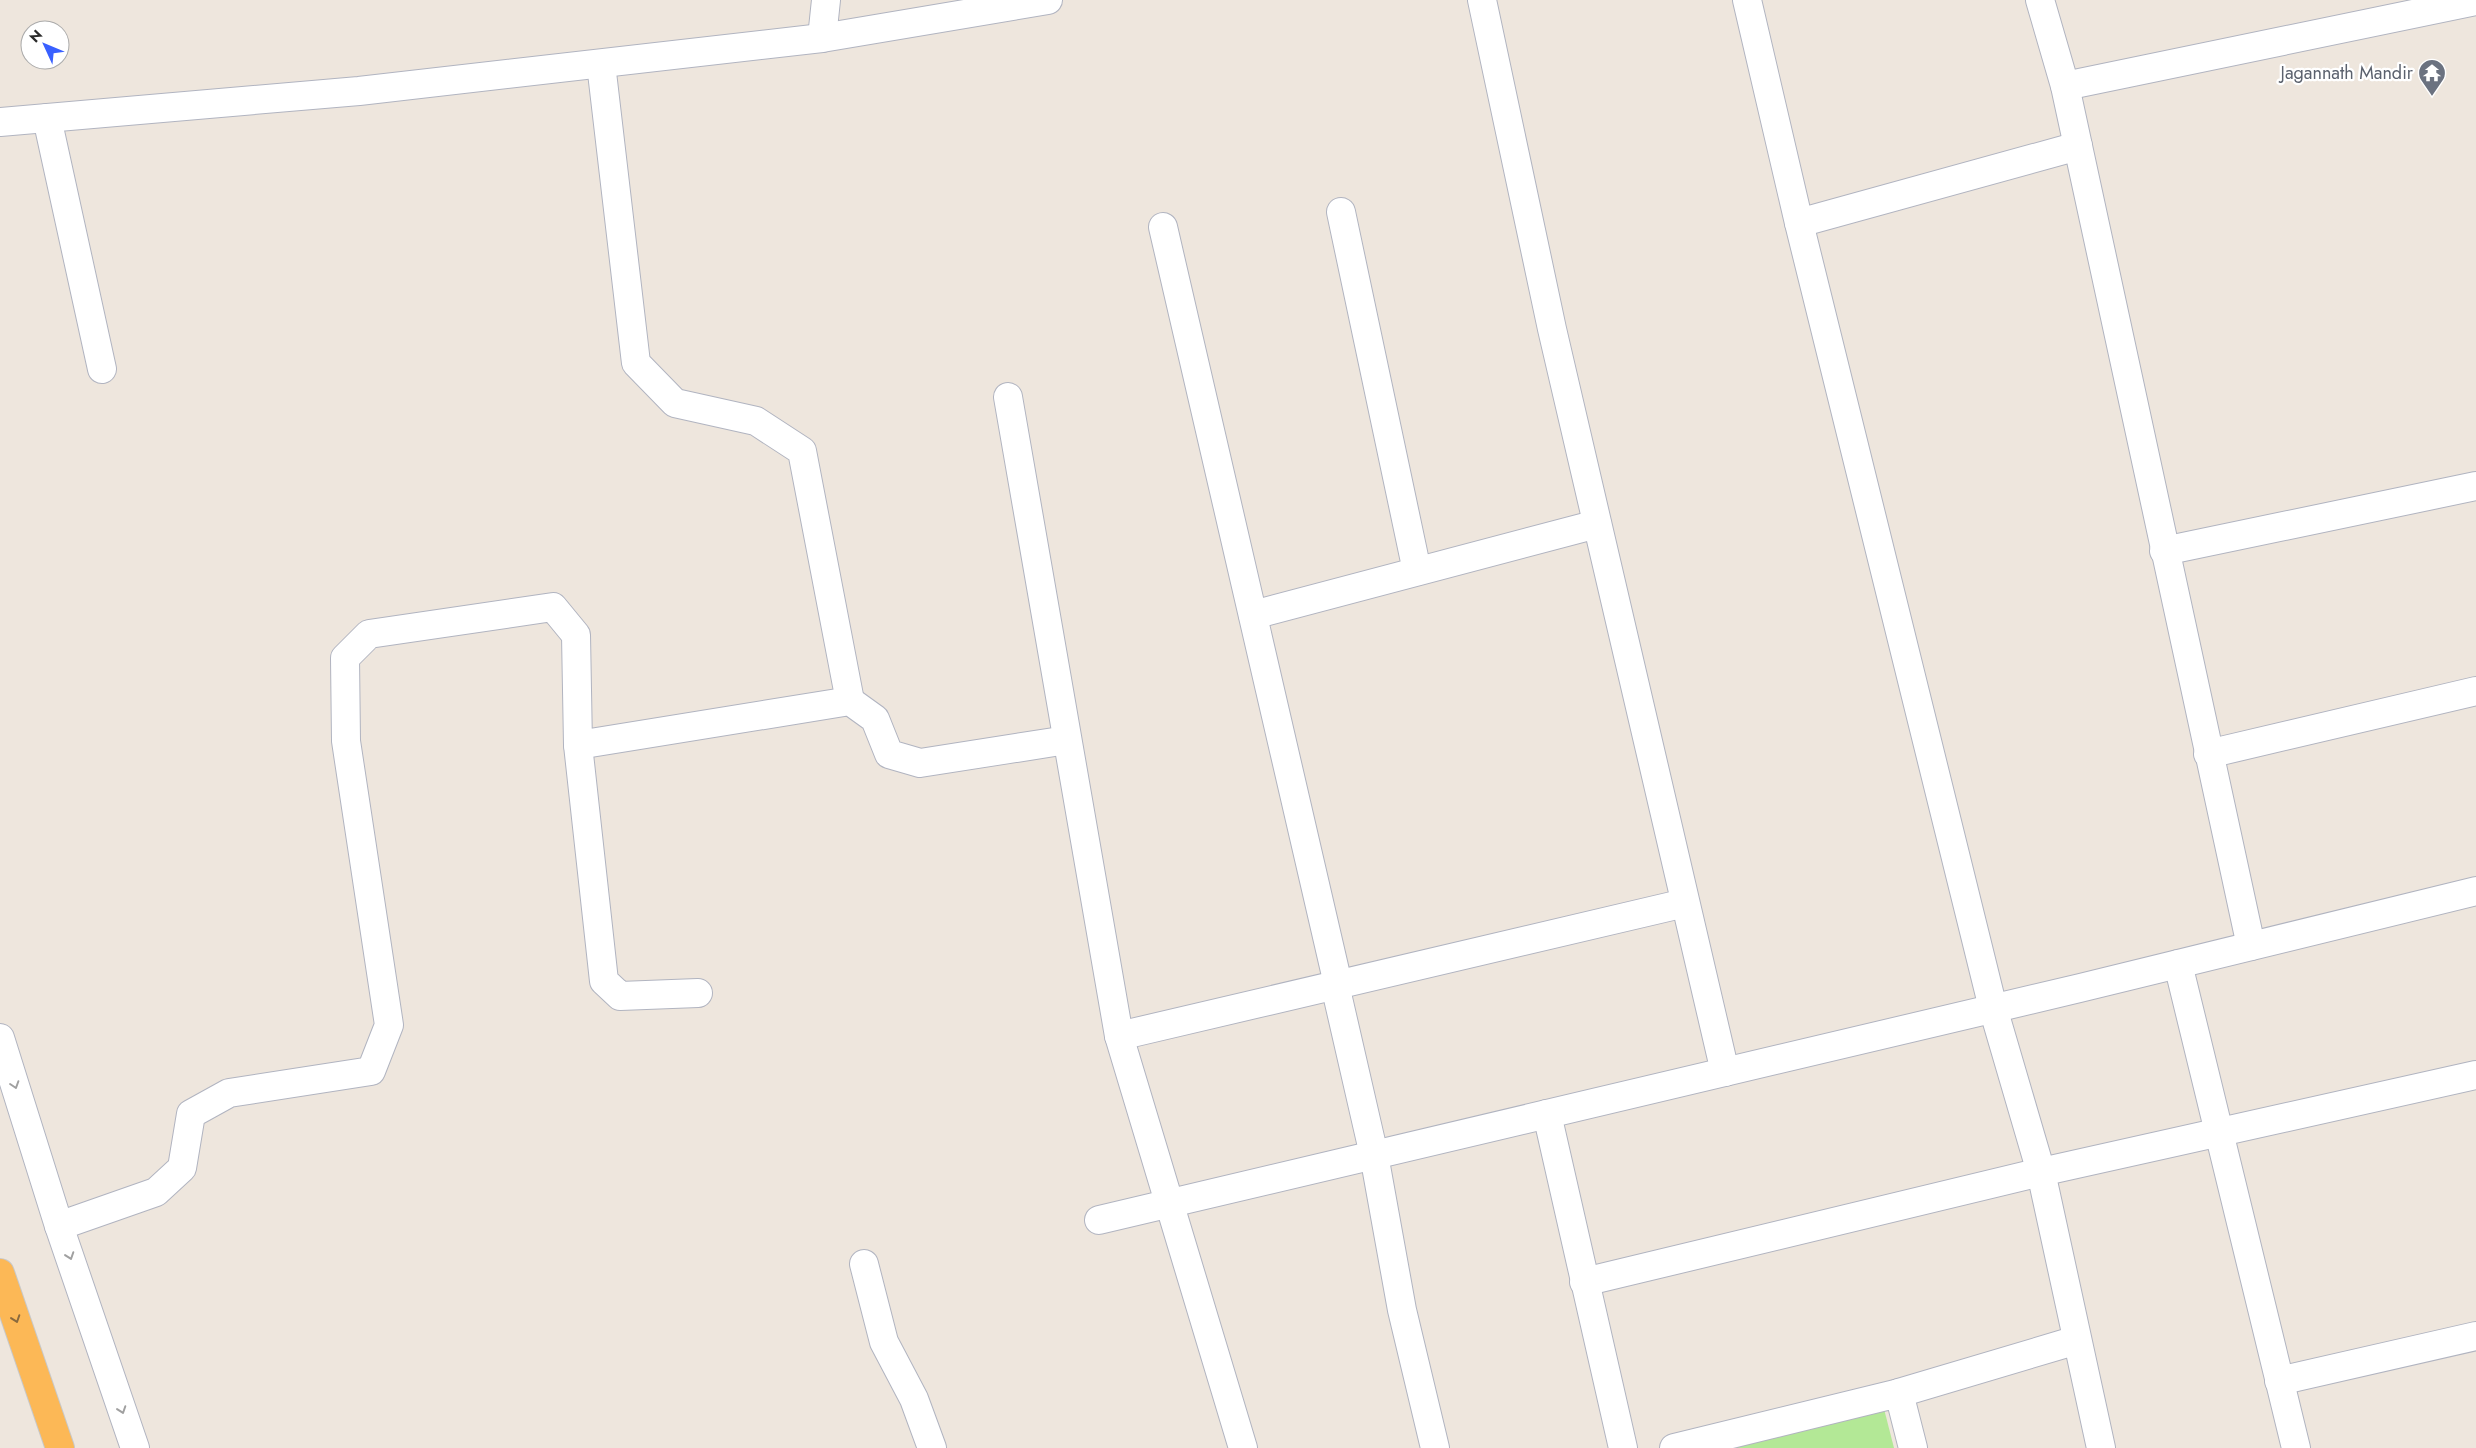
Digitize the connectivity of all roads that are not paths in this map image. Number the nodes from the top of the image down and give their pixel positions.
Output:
1 (826, 0) edge
2 (1048, 0) edge
3 (1482, 0) edge
4 (1747, 0) edge
5 (2040, 0) edge
6 (2476, 1) edge
7 (822, 38) junction
8 (601, 64) junction
9 (2065, 86) junction
10 (47, 118) junction
11 (0, 122) edge
12 (2078, 146) junction
13 (1341, 212) dead end
14 (1799, 224) junction
15 (1163, 227) dead end
16 (102, 369) dead end
17 (1008, 397) dead end
18 (2476, 486) edge
19 (1597, 524) junction
20 (2164, 551) junction
21 (1417, 571) junction
22 (1253, 615) junction
23 (2476, 691) edge
24 (850, 701) junction
25 (1068, 740) junction
26 (578, 745) junction
27 (2208, 754) junction
28 (2476, 891) edge
29 (1685, 903) junction
30 (2251, 946) junction
31 (2178, 964) junction
32 (1335, 985) junction
33 (698, 993) dead end
34 (1993, 1008) junction
35 (1119, 1036) junction
36 (0, 1038) edge
37 (1725, 1072) junction
38 (2476, 1075) edge
39 (1547, 1114) junction
40 (2218, 1133) junction
41 (1374, 1155) junction
42 (2041, 1172) junction
43 (1169, 1204) junction
44 (1099, 1220) dead end
45 (59, 1226) junction
46 (864, 1264) dead end
47 (0, 1272) edge
48 (1584, 1282) junction
49 (2476, 1336) edge
50 (2077, 1340) junction
51 (2279, 1381) junction
52 (1899, 1393) junction
53 (60, 1448) edge
54 (135, 1448) edge
55 (932, 1448) edge
56 (1243, 1448) edge
57 (1435, 1448) edge
58 (1623, 1448) edge
59 (1674, 1448) edge
60 (1913, 1448) edge
61 (2100, 1448) edge
62 (2296, 1448) edge

1 - 7 street
2 - 7 street
3 - 19 street
4 - 14 street
5 - 9 street
6 - 9 street
7 - 8 street
8 - 10 street
8 - 24 street
9 - 12 street
10 - 11 street
10 - 16 street
12 - 14 street
12 - 20 street
13 - 21 street
14 - 34 street
15 - 22 street
17 - 25 street
18 - 20 street
19 - 21 street
19 - 29 street
20 - 27 street
21 - 22 street
22 - 32 street
23 - 27 street
24 - 25 street
24 - 26 street
25 - 35 street
26 - 33 street
26 - 45 street
27 - 30 street
28 - 30 street
29 - 32 street
29 - 37 street
30 - 31 street
31 - 34 street
31 - 40 street
32 - 35 street
32 - 41 street
34 - 37 street
34 - 42 street
35 - 43 street
36 -> 45 street
37 - 39 street
38 - 40 street
39 - 41 street
39 - 48 street
40 - 42 street
40 - 51 street
41 - 43 street
41 - 57 street
42 - 48 street
42 - 50 street
43 - 44 street
43 - 56 street
45 -> 54 street
46 - 55 street
47 -> 53 highway
48 - 58 street
49 - 51 street
50 - 52 street
50 - 61 street
51 - 62 street
52 - 59 street
52 - 60 street

